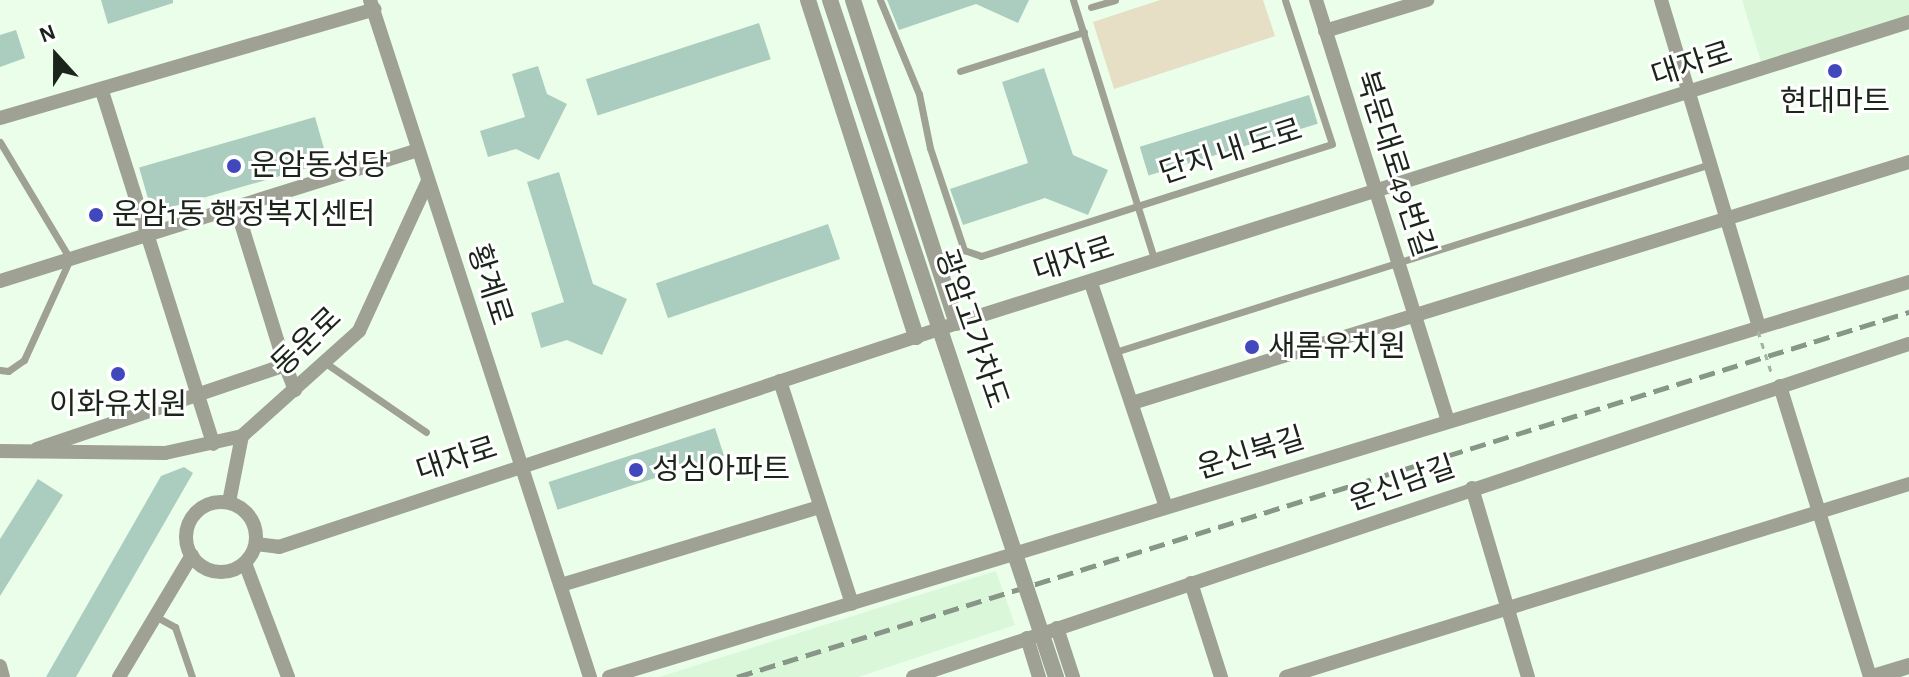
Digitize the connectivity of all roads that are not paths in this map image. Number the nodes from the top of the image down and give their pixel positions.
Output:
1 (808, 0) edge
2 (830, 0) edge
3 (853, 0) edge
4 (880, 0) edge
5 (1073, 0) edge
6 (1115, 0) edge
7 (1285, 0) edge
8 (1316, 0) edge
9 (1427, 0) edge
10 (1661, 0) edge
11 (372, 5) edge
12 (1091, 7) dead end
13 (1909, 22) edge
14 (1325, 31) junction
15 (1084, 32) junction
16 (960, 71) dead end
17 (102, 91) junction
18 (1690, 93) junction
19 (0, 118) edge
20 (0, 142) edge
21 (417, 150) junction
22 (1909, 162) edge
23 (1712, 163) junction
24 (427, 183) junction
25 (1373, 191) junction
26 (236, 207) junction
27 (1138, 207) junction
28 (1728, 217) junction
29 (148, 235) junction
30 (70, 259) junction
31 (1155, 262) junction
32 (1397, 262) junction
33 (0, 281) edge
34 (1909, 282) edge
35 (1091, 283) junction
36 (1414, 312) junction
37 (957, 323) junction
38 (1759, 328) junction
39 (916, 337) junction
40 (1909, 344) edge
41 (1115, 352) junction
42 (327, 364) junction
43 (285, 365) junction
44 (4, 370) edge
45 (1776, 380) junction
46 (780, 381) junction
47 (295, 390) junction
48 (197, 395) junction
49 (1132, 403) junction
50 (1448, 420) junction
51 (426, 432) dead end
52 (242, 436) junction
53 (213, 444) junction
54 (0, 451) edge
55 (27, 453) junction
56 (522, 466) junction
57 (1909, 484) edge
58 (1472, 488) junction
59 (229, 502) junction
60 (819, 507) junction
61 (1166, 507) junction
62 (1820, 511) junction
63 (256, 544) junction
64 (192, 555) junction
65 (245, 563) junction
66 (1191, 583) junction
67 (561, 585) junction
68 (852, 604) junction
69 (1508, 608) junction
70 (155, 616) junction
71 (1057, 628) junction
72 (1027, 638) junction
73 (0, 666) edge
74 (1909, 666) edge
75 (3, 677) edge
76 (119, 677) edge
77 (192, 677) edge
78 (288, 677) edge
79 (590, 677) edge
80 (609, 677) edge
81 (913, 677) edge
82 (1039, 677) edge
83 (1056, 677) edge
84 (1073, 677) edge
85 (1221, 677) edge
86 (1286, 677) edge
87 (1528, 677) edge
88 (1872, 677) edge

1 - 39 street
2 - 83 street, 광암고가차도, bridge
3 - 37 street
4 - 27 lane
5 - 15 lane
6 - 12 lane
7 - 27 lane, 단지 내 도로
8 - 14 street, 북문대로49번길
9 - 14 street
10 - 18 street
11 - 17 street
11 - 21 street, 황계로
13 - 18 street, 대자로
14 - 25 street, 북문대로49번길
15 - 16 lane
15 - 27 lane
17 - 19 street
17 - 29 street
18 - 23 street
18 - 25 street, 대자로
20 - 30 lane
21 - 24 street, 황계로
21 - 26 street
22 - 28 street
23 - 28 street
23 - 32 lane
24 - 42 street, 동운로
24 - 56 street, 황계로
25 - 31 street, 대자로
25 - 32 street, 북문대로49번길
26 - 29 street
26 - 43 street, 동운로
27 - 31 lane
28 - 36 street
28 - 38 street
29 - 30 street
29 - 48 street
30 - 33 street
30 - 44 lane
31 - 35 street, 대자로
32 - 36 street, 북문대로49번길
32 - 41 lane
34 - 38 street, 운신북길
35 - 37 street, 대자로
35 - 41 street
36 - 49 street
36 - 50 street, 북문대로49번길
37 - 39 street, 대자로
38 - 50 street, 운신북길
39 - 46 street, 대자로
40 - 45 street, 운신남길
41 - 49 street
42 - 47 street, 동운로
42 - 51 lane
43 - 47 street, 동운로
43 - 48 street, 동운로
45 - 58 street, 운신남길
45 - 62 street
46 - 56 street, 대자로
46 - 60 street
47 - 52 street, 동운로
48 - 53 street
48 - 55 street, 동운로
49 - 61 street
50 - 61 street, 운신북길
52 - 53 street, 동운로
52 - 59 street
53 - 55 street, 동운로
54 - 55 street, 동운로
56 - 63 street, 대자로
56 - 67 street, 황계로
57 - 62 street
58 - 66 street, 운신남길
58 - 69 street
59 - 63 street
59 - 64 street
60 - 67 street
60 - 68 street
61 - 68 street, 운신북길
62 - 69 street
62 - 88 street
63 - 65 street
64 - 65 street
64 - 70 street
65 - 78 street
66 - 71 street, 운신남길
66 - 85 street
67 - 79 street, 황계로
68 - 80 street, 운신북길
69 - 86 street
69 - 87 street
70 - 76 street
70 - 77 lane
71 - 72 street, 운신남길
71 - 84 street
72 - 81 street, 운신남길
72 - 82 street
73 - 75 street
74 - 88 street

